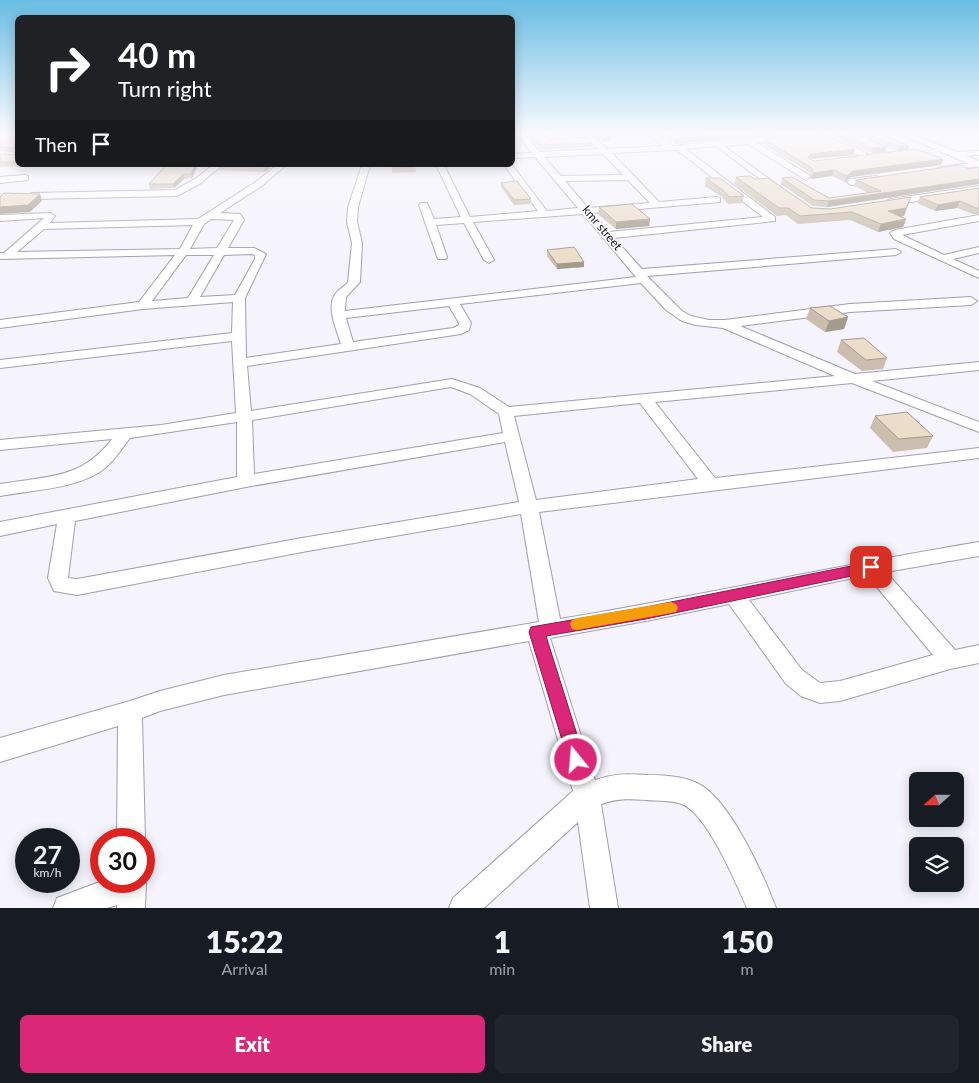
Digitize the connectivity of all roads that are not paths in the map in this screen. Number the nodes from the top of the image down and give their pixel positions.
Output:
1 (205, 175) edge
2 (269, 175) edge
3 (363, 175) edge
4 (445, 175) edge
5 (516, 175) edge
6 (557, 175) edge
7 (713, 175) edge
8 (759, 175) edge
9 (803, 175) edge
10 (628, 176) joint
11 (806, 177) dead end
12 (890, 177) edge
13 (25, 178) dead end
14 (560, 179) junction
15 (0, 180) edge
16 (851, 182) dead end
17 (979, 189) edge
18 (32, 196) edge
19 (791, 199) edge
20 (717, 200) dead end
21 (884, 203) edge
22 (656, 204) junction
23 (424, 205) dead end
24 (586, 209) junction
25 (545, 214) junction
26 (0, 218) edge
27 (979, 218) edge
28 (204, 219) junction
29 (467, 220) junction
30 (430, 222) junction
31 (40, 226) junction
32 (609, 236) junction
33 (979, 250) edge
34 (221, 251) junction
35 (184, 252) junction
36 (896, 252) dead end
37 (3, 256) edge
38 (442, 257) dead end
39 (943, 258) junction
40 (489, 260) dead end
41 (979, 275) edge
42 (642, 276) junction
43 (239, 298) junction
44 (192, 301) junction
45 (452, 301) junction
46 (976, 303) edge
47 (143, 305) junction
48 (339, 315) junction
49 (0, 324) edge
50 (725, 324) junction
51 (238, 336) junction
52 (348, 346) junction
53 (240, 363) junction
54 (0, 364) edge
55 (979, 366) edge
56 (855, 378) junction
57 (644, 398) junction
58 (506, 412) junction
59 (244, 416) junction
60 (979, 427) edge
61 (125, 433) junction
62 (511, 436) junction
63 (0, 446) edge
64 (979, 453) edge
65 (246, 481) junction
66 (712, 484) junction
67 (0, 490) edge
68 (529, 507) junction
69 (67, 515) junction
70 (0, 529) edge
71 (979, 549) edge
72 (871, 567) junction
73 (734, 595) junction
74 (544, 630) junction
75 (979, 654) edge
76 (950, 660) junction
77 (130, 712) junction
78 (0, 750) edge
79 (588, 796) junction
80 (131, 828) edge
81 (123, 893) edge
82 (67, 908) edge
83 (463, 908) edge
84 (604, 908) edge
85 (762, 908) edge

1 - 18 street
2 - 28 street
3 - 48 street
4 - 29 street
5 - 25 street
6 - 14 street, kmr street
7 - 32 street
8 - 19 street
9 - 11 street
10 - 14 street
10 - 22 street
12 - 16 street
13 - 15 street
14 - 24 street, kmr street
17 - 21 street
20 - 22 street
22 - 24 street
23 - 30 street
24 - 25 street
24 - 32 street, kmr street
25 - 29 street
26 - 31 street
27 - 39 street
28 - 31 street
28 - 34 street
28 - 35 street
29 - 30 street
29 - 40 street
30 - 38 street
31 - 37 street
32 - 42 street, kmr street
33 - 39 street
34 - 35 street
34 - 43 street
34 - 44 street
35 - 37 street
35 - 47 street
36 - 42 street
39 - 41 street
42 - 45 street
42 - 50 street, kmr street
43 - 44 street
43 - 51 street
44 - 47 street
45 - 48 street
45 - 52 street
46 - 50 street
47 - 49 street
48 - 52 street
50 - 56 street
51 - 53 street
51 - 54 street
52 - 53 street
53 - 59 street
55 - 56 street
56 - 57 street
56 - 60 street
57 - 58 street
57 - 66 street
58 - 59 street
58 - 62 street
59 - 61 street
59 - 65 street
61 - 63 street
61 - 67 street
62 - 65 street
62 - 68 street
64 - 66 street
65 - 69 street
66 - 68 street
68 - 69 street
68 - 74 street
69 - 70 street
71 - 72 street
72 - 73 street
72 - 76 street
73 - 74 street
73 - 76 street
74 - 77 street
74 - 79 street
75 - 76 street
77 - 78 street
77 - 80 street
79 - 83 street
79 - 84 street
79 - 85 street
81 - 82 street

